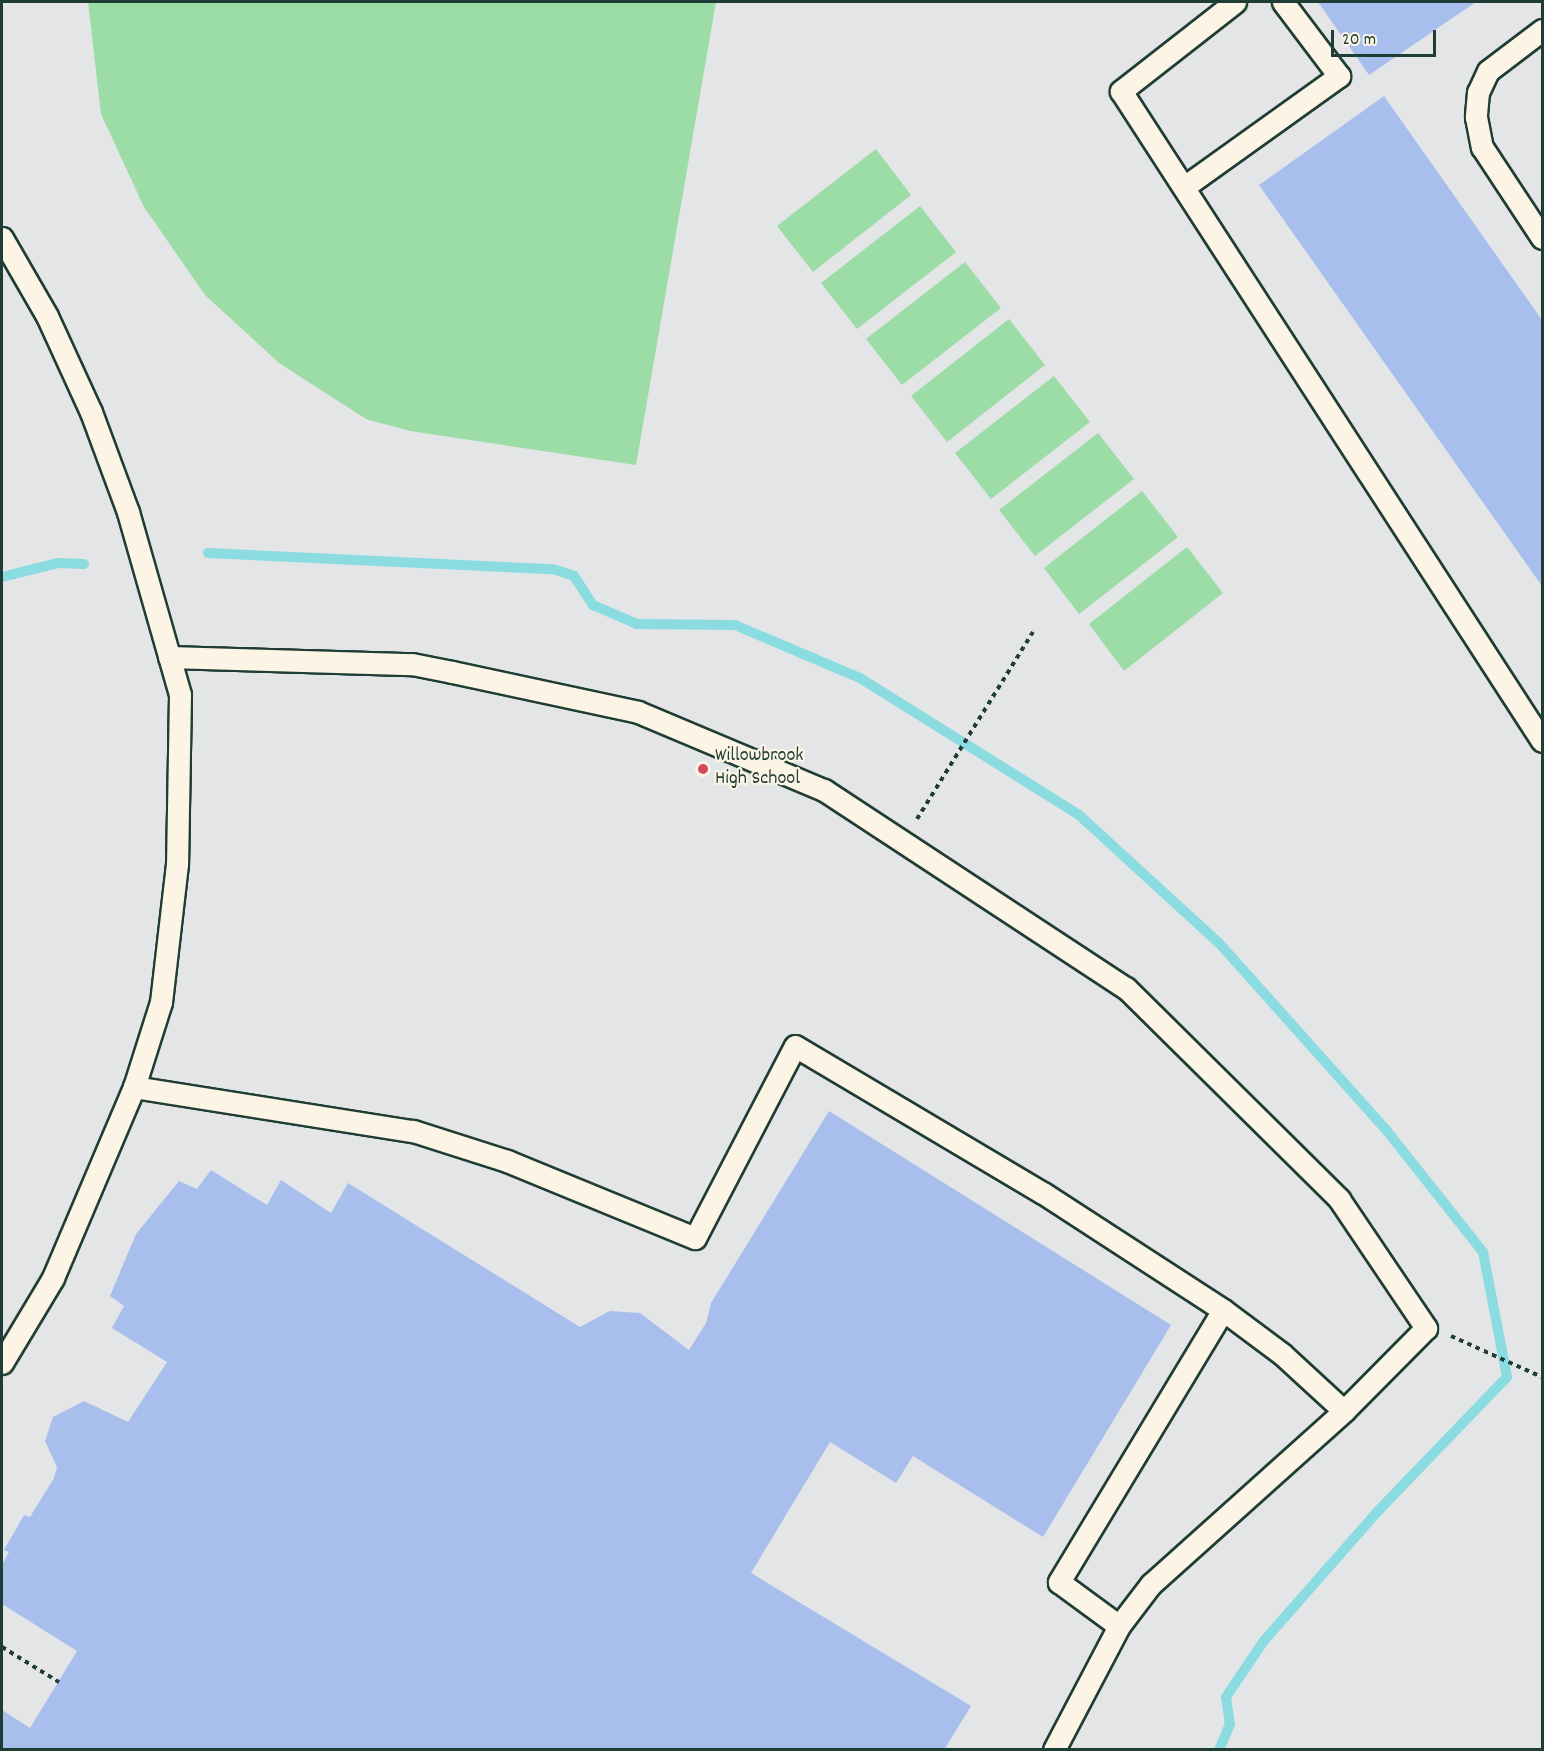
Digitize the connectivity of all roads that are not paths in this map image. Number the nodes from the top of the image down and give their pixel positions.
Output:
1 (1235, 2) edge
2 (1283, 2) edge
3 (1542, 30) edge
4 (1184, 187) junction
5 (2, 238) edge
6 (1542, 238) edge
7 (169, 657) junction
8 (1542, 741) edge
9 (134, 1087) junction
10 (1224, 1310) junction
11 (2, 1363) edge
12 (1344, 1412) junction
13 (1119, 1626) junction
14 (1054, 1749) edge

1 - 4 lane
2 - 4 lane
3 - 6 lane
4 - 8 lane
5 - 7 lane
7 - 9 lane
7 - 12 lane
9 - 10 lane
9 - 11 lane
10 - 12 lane
10 - 13 lane
12 - 13 lane
13 - 14 lane

